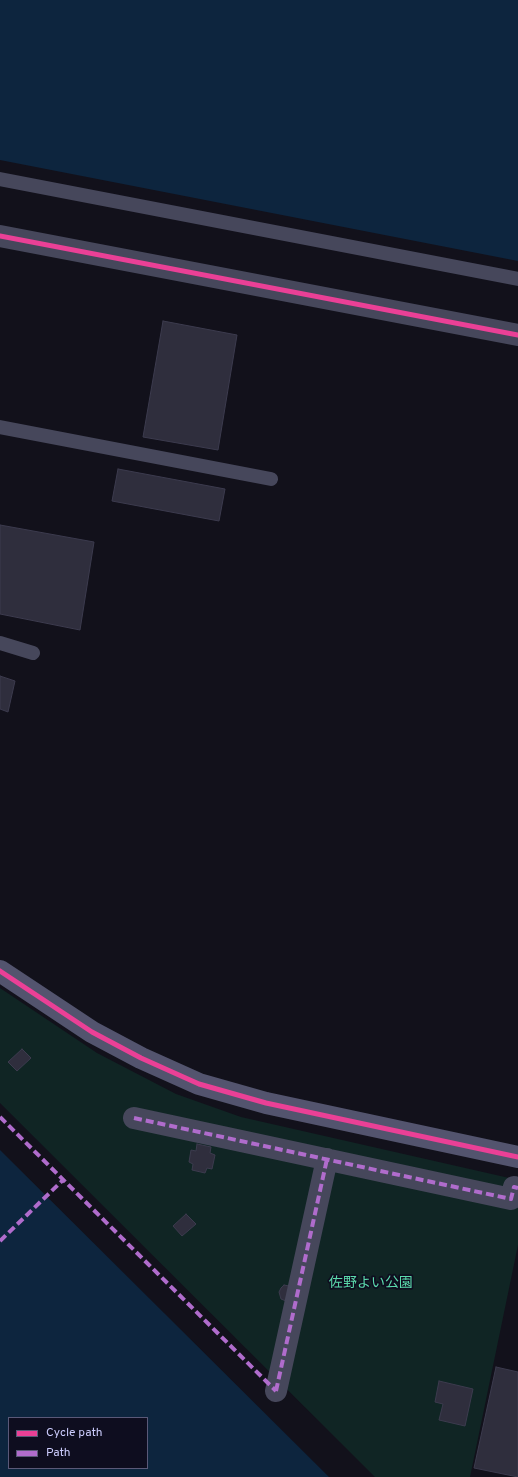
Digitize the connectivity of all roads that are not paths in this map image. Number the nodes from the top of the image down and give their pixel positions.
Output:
1 (0, 179) edge
2 (0, 236) edge
3 (518, 279) edge
4 (518, 335) edge
5 (0, 427) edge
6 (271, 479) dead end
7 (0, 643) edge
8 (33, 653) dead end
9 (0, 971) edge
10 (134, 1118) dead end
11 (518, 1157) edge
12 (327, 1159) junction
13 (518, 1188) edge
14 (276, 1391) dead end

1 - 3 lane
2 - 4 street
5 - 6 lane
7 - 8 lane
9 - 11 street
10 - 12 street
12 - 13 street
12 - 14 street

